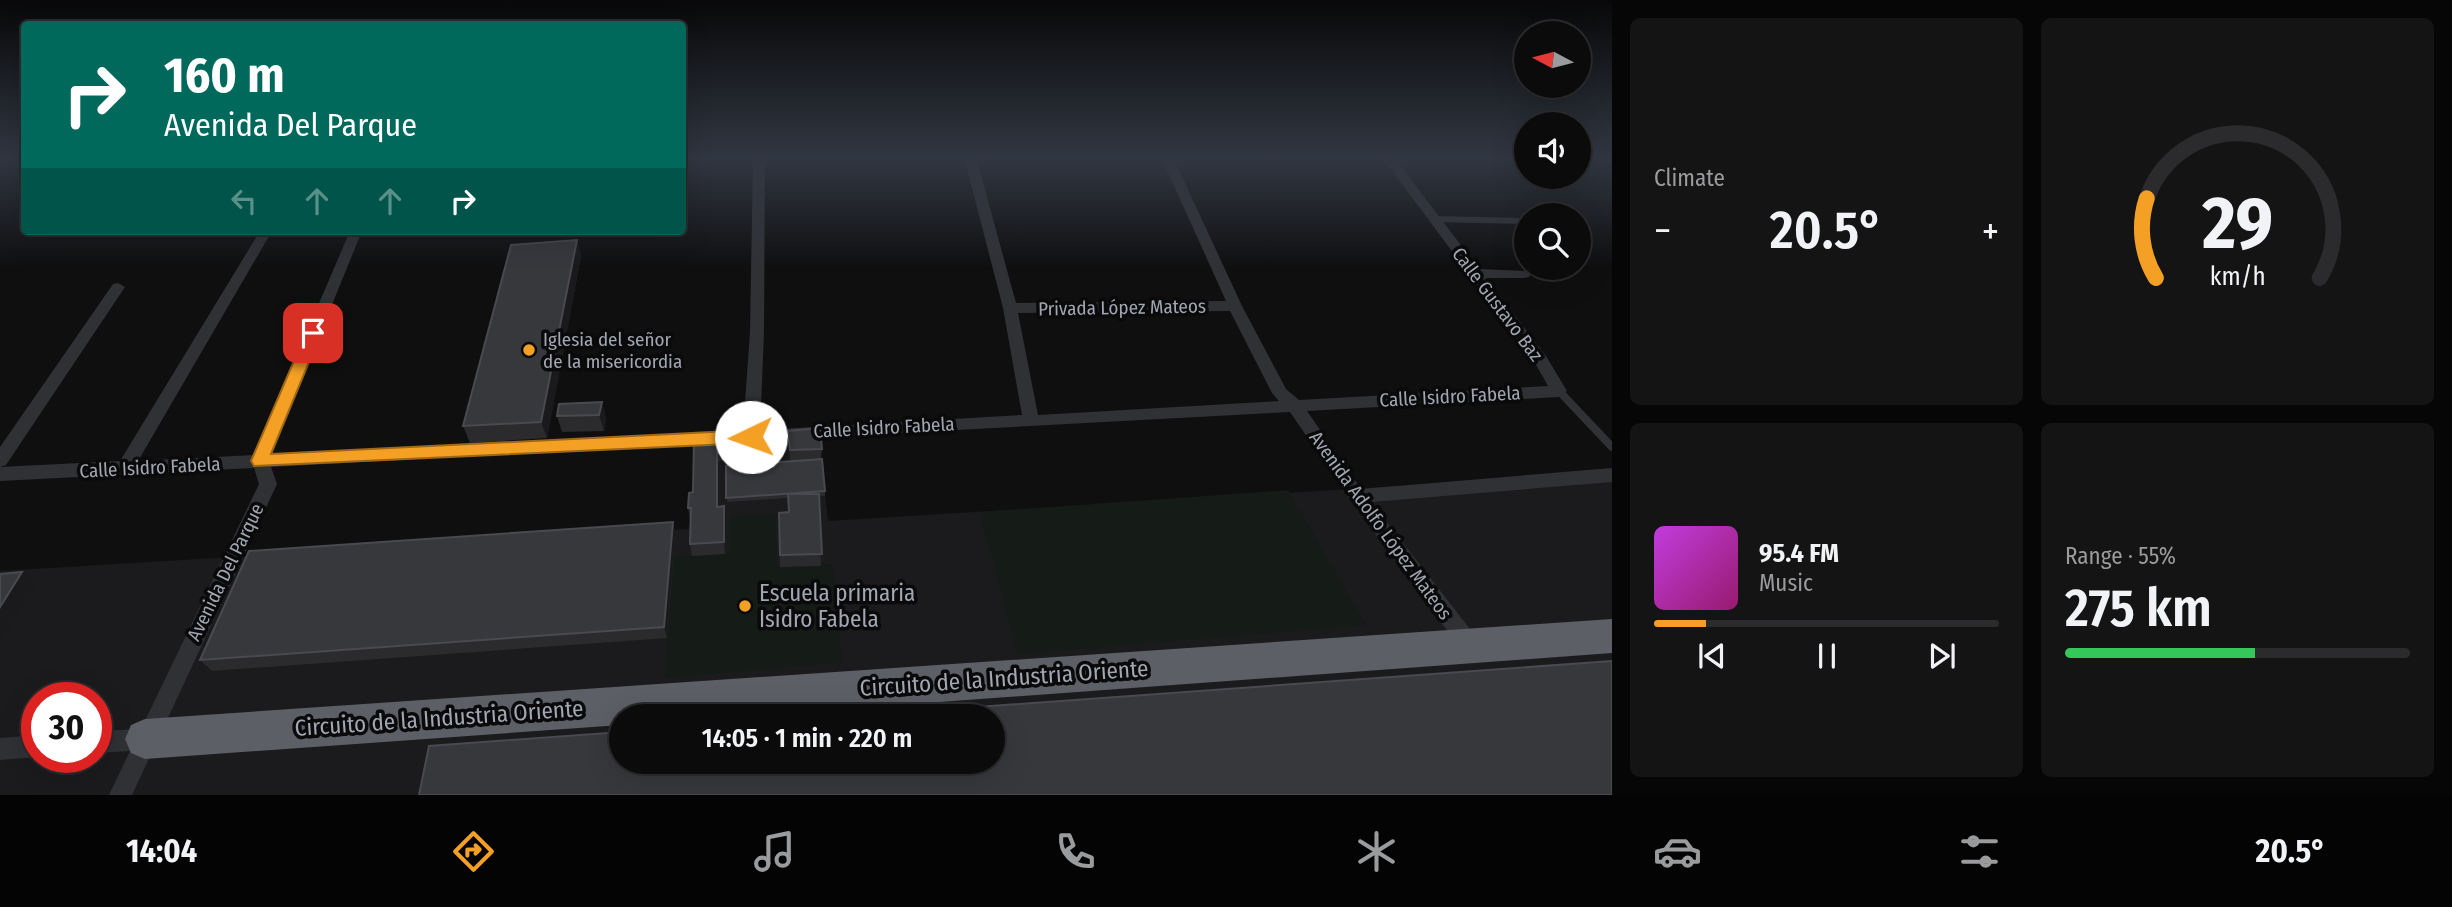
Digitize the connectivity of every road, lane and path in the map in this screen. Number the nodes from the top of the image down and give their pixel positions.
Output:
1 (759, 194) edge
2 (980, 194) edge
3 (1184, 194) edge
4 (1415, 194) edge
5 (1433, 219) junction
6 (1514, 220) edge
7 (264, 235) edge
8 (354, 235) edge
9 (1476, 273) junction
10 (1514, 274) edge
11 (118, 287) dead end
12 (1235, 306) junction
13 (1010, 308) junction
14 (1559, 391) junction
15 (1294, 405) junction
16 (1031, 418) junction
17 (751, 437) junction
18 (1612, 447) edge
19 (0, 460) edge
20 (260, 461) junction
21 (124, 470) junction
22 (0, 474) edge
23 (1612, 475) edge
24 (1357, 496) junction
25 (1612, 636) edge
26 (1469, 645) junction
27 (145, 739) junction
28 (112, 742) edge
29 (21, 747) edge
30 (0, 749) edge
31 (120, 795) edge

1 - 17 street
2 - 13 street
3 - 12 street, Avenida Adolfo López Mateos
4 - 5 street, Calle Gustavo Baz
5 - 6 lane
5 - 9 street, Calle Gustavo Baz
7 - 21 street
8 - 20 street, Avenida Del Parque
9 - 10 street
9 - 14 street, Calle Gustavo Baz
11 - 19 street
12 - 13 street, Privada López Mateos
12 - 15 street, Avenida Adolfo López Mateos
13 - 16 street
14 - 15 street, Calle Isidro Fabela
14 - 18 lane, Calle Gustavo Baz
15 - 16 street, Calle Isidro Fabela
15 - 24 street, Avenida Adolfo López Mateos
16 - 17 street, Calle Isidro Fabela
17 - 20 street, Calle Isidro Fabela
20 - 21 street, Calle Isidro Fabela
20 - 27 street, Avenida Del Parque
21 - 22 street, Calle Isidro Fabela
23 - 24 street
24 - 26 street, Avenida Adolfo López Mateos
25 - 26 highway, Circuito de la Industria Oriente
26 - 27 highway, Circuito de la Industria Oriente
27 - 28 street
27 - 31 street, Avenida Del Parque
29 - 30 street

